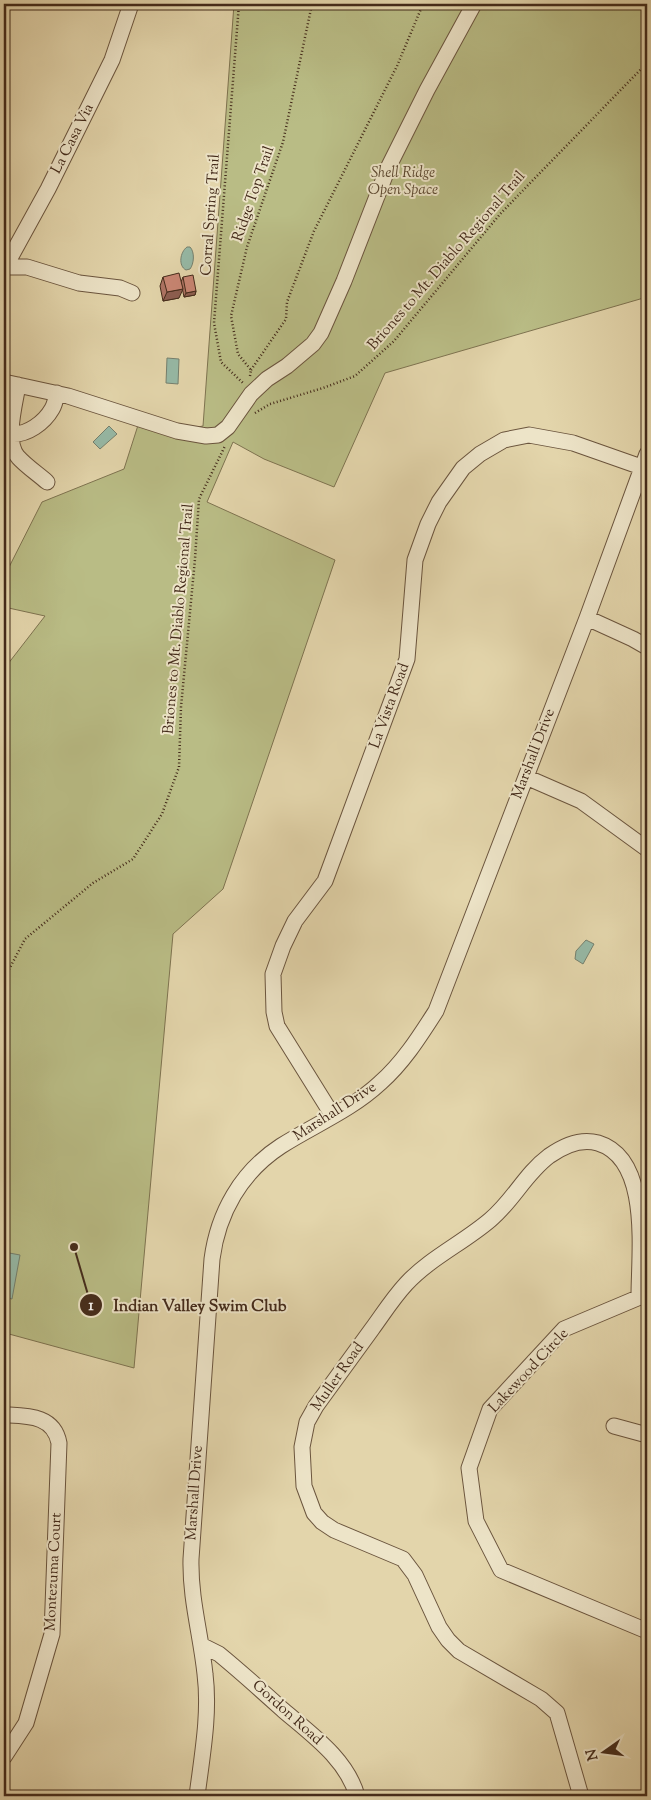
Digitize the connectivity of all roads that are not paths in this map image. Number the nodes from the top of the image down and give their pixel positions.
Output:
1 (131, 4) edge
2 (474, 4) edge
3 (4, 268) edge
4 (132, 293) dead end
5 (11, 384) edge
6 (57, 393) junction
7 (12, 434) junction
8 (646, 463) edge
9 (47, 482) dead end
10 (587, 618) junction
11 (647, 647) edge
12 (526, 777) junction
13 (647, 849) edge
14 (333, 1116) junction
15 (643, 1295) edge
16 (7, 1415) dead end
17 (614, 1426) dead end
18 (647, 1435) edge
19 (647, 1631) edge
20 (201, 1645) junction
21 (4, 1757) edge
22 (197, 1796) edge
23 (357, 1796) edge
24 (581, 1796) edge

1 - 3 street, La Casa Via
2 - 6 street
3 - 4 street
5 - 6 street
5 - 7 street
6 - 7 street
7 - 9 street
8 - 10 street, Marshall Drive
8 - 14 street, La Vista Road
10 - 11 street
10 - 12 street, Marshall Drive
12 - 13 street
12 - 14 street, Marshall Drive
14 - 20 street, Marshall Drive
15 - 19 street, Lakewood Circle
15 - 24 street, Muller Road
16 - 21 street, Montezuma Court
17 - 18 street
20 - 22 street, Marshall Drive
20 - 23 street, Gordon Road

